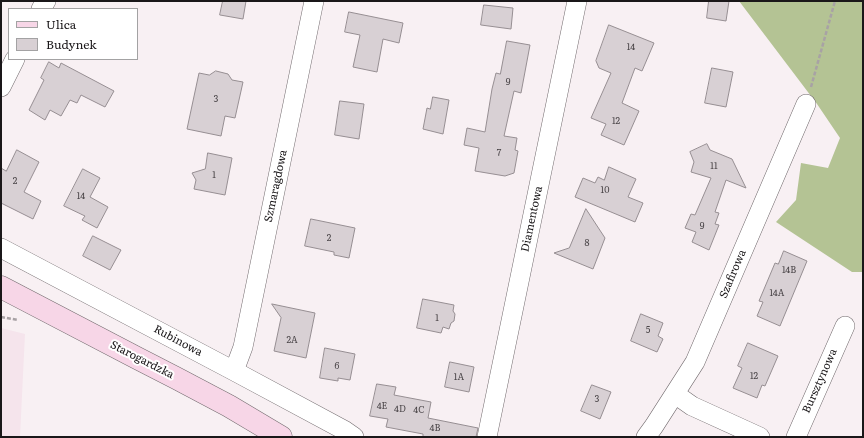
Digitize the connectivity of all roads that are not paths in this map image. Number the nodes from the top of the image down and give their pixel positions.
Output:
1 (314, 1) edge
2 (577, 1) edge
3 (14, 60) edge
4 (1, 87) edge
5 (806, 104) road end
6 (1, 248) edge
7 (1, 287) edge
8 (845, 326) dead end
9 (234, 370) junction
10 (675, 394) junction
11 (281, 437) edge
12 (354, 437) edge
13 (487, 437) edge
14 (646, 437) edge
15 (760, 437) edge
16 (796, 437) edge

1 - 9 street, Szmaragdowa
2 - 13 street, Diamentowa
3 - 4 street
5 - 10 street, Szafirowa
6 - 9 street, Rubinowa
7 - 11 main road, Starogardzka
8 - 16 street, Bursztynowa
9 - 12 street, Rubinowa
10 - 14 street, Szafirowa
10 - 15 street

